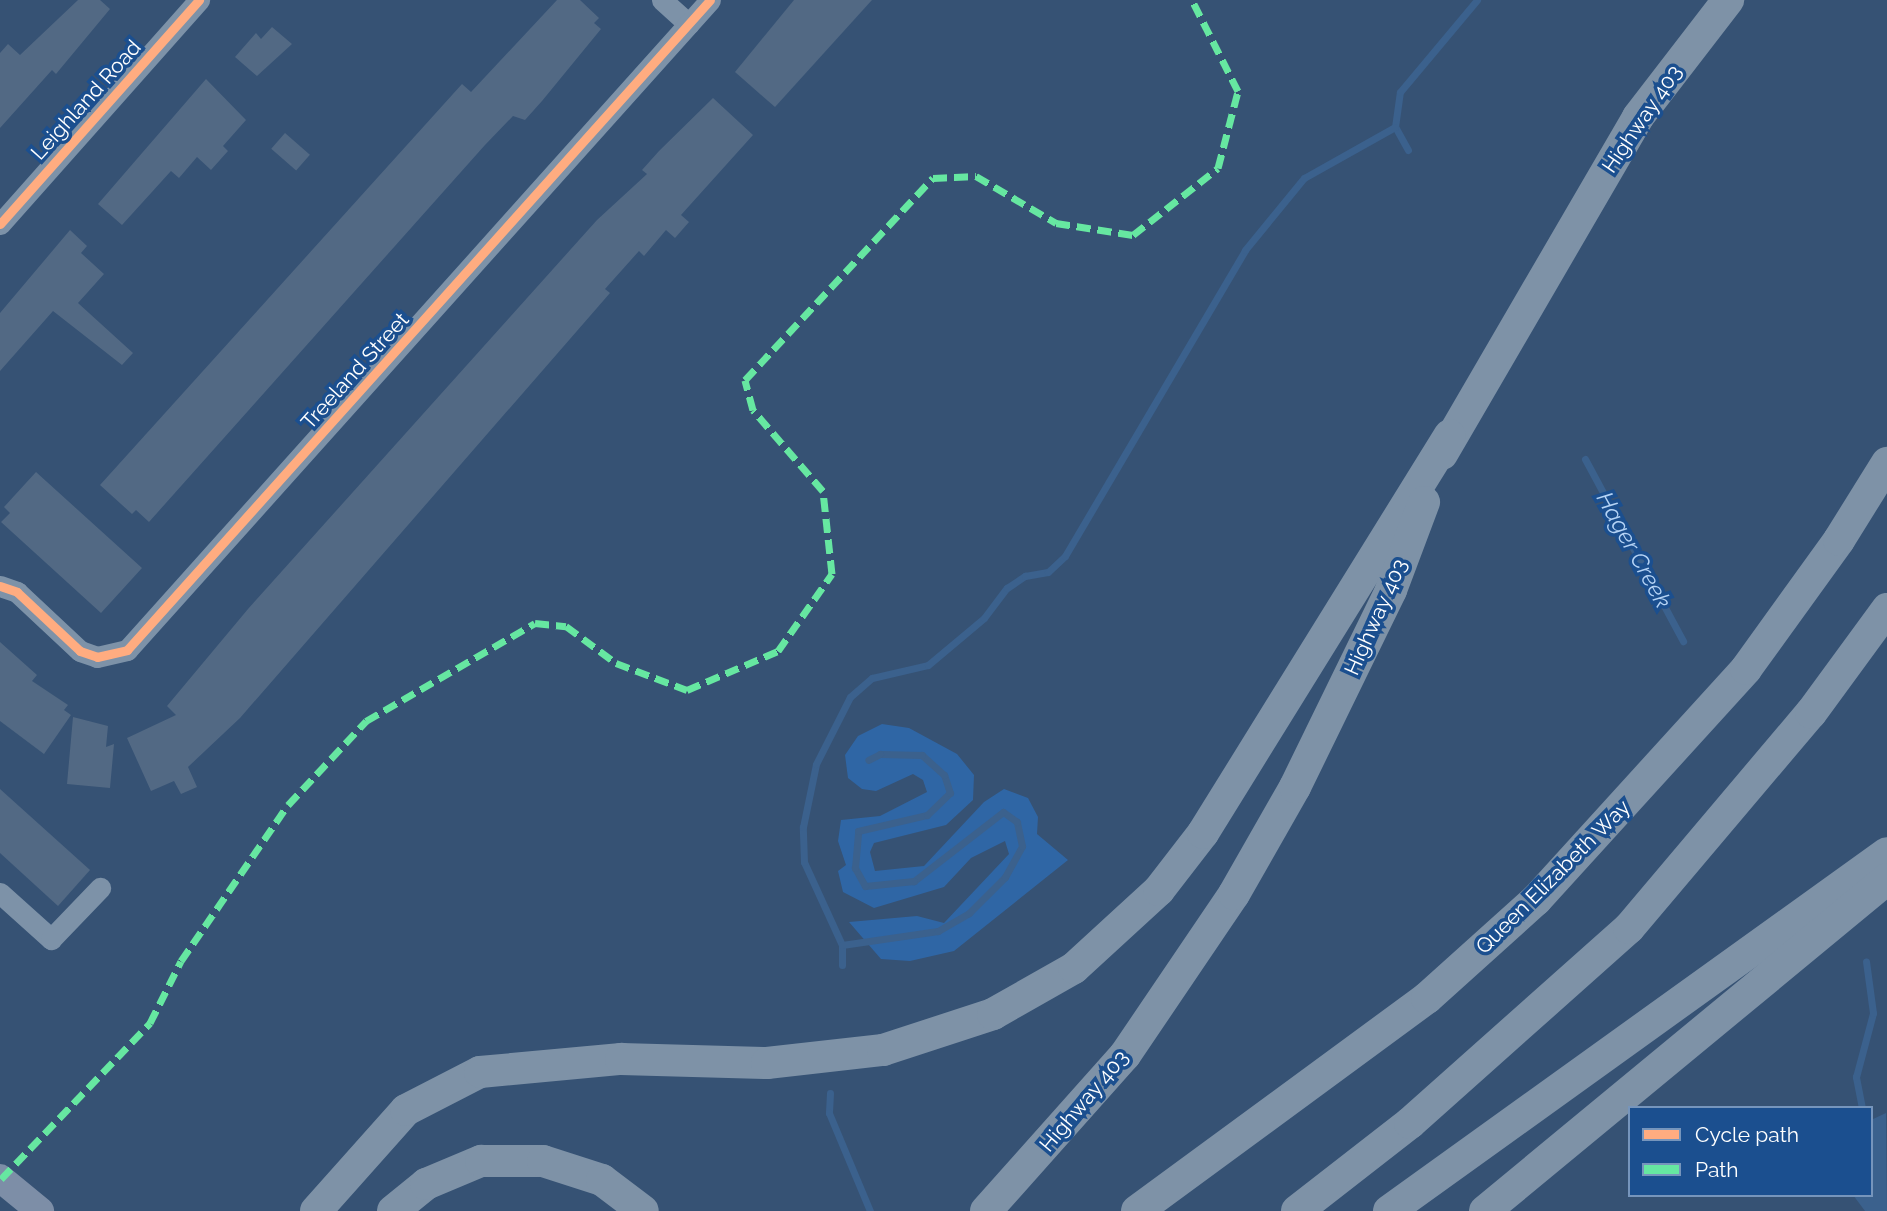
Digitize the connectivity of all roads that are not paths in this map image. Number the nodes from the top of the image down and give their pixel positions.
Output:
1 (199, 0) edge
2 (662, 0) edge
3 (710, 0) edge
4 (1728, 0) edge
5 (689, 24) junction
6 (0, 224) edge
7 (1450, 435) junction
8 (1887, 463) edge
9 (0, 586) edge
10 (1887, 609) edge
11 (1887, 853) edge
12 (1887, 880) edge
13 (100, 888) dead end
14 (0, 893) edge
15 (0, 1178) edge
16 (40, 1211) edge
17 (316, 1211) edge
18 (393, 1211) edge
19 (643, 1211) edge
20 (986, 1211) edge
21 (1137, 1211) edge
22 (1297, 1211) edge
23 (1390, 1211) edge
24 (1485, 1211) edge

1 - 6 street, Leighland Road
2 - 5 street
3 - 5 street, Treeland Street
4 - 7 highway, Highway 403
5 - 9 street, Treeland Street
7 - 17 highway
7 - 20 highway, Highway 403
8 - 21 highway, Queen Elizabeth Way
10 - 22 highway
11 - 23 highway
12 - 24 highway
13 - 14 street
15 - 16 main road
18 - 19 highway

